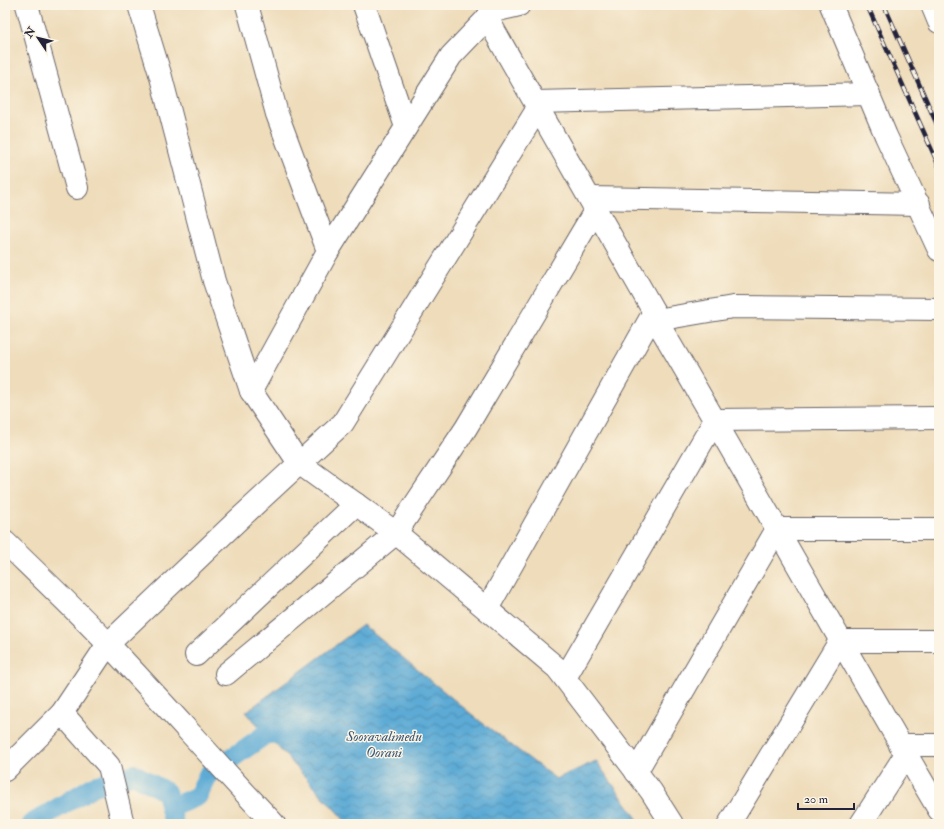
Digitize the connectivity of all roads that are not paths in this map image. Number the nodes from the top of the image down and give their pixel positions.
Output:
1 (27, 5) edge
2 (139, 5) edge
3 (247, 5) edge
4 (364, 5) edge
5 (519, 5) edge
6 (831, 5) edge
7 (932, 5) edge
8 (490, 11) edge
9 (939, 22) edge
10 (869, 94) junction
11 (537, 105) junction
12 (406, 127) junction
13 (77, 188) dead end
14 (593, 203) junction
15 (919, 204) junction
16 (939, 250) edge
17 (328, 251) junction
18 (939, 309) edge
19 (655, 316) junction
20 (251, 391) junction
21 (939, 418) edge
22 (716, 420) junction
23 (299, 463) junction
24 (356, 504) junction
25 (777, 529) junction
26 (939, 529) edge
27 (396, 533) junction
28 (5, 542) edge
29 (487, 609) junction
30 (840, 641) junction
31 (939, 641) edge
32 (108, 644) junction
33 (196, 655) dead end
34 (226, 674) dead end
35 (565, 678) junction
36 (62, 714) junction
37 (939, 745) edge
38 (903, 750) junction
39 (5, 770) edge
40 (636, 772) junction
41 (939, 810) edge
42 (122, 824) edge
43 (274, 824) edge
44 (672, 824) edge
45 (729, 824) edge
46 (861, 824) edge

1 - 13 street
2 - 20 street
3 - 17 street
4 - 12 street
5 - 8 street
6 - 10 street
7 - 9 street
8 - 11 street
8 - 12 street
10 - 11 street
10 - 15 street
11 - 14 street
11 - 23 street
12 - 17 street
14 - 15 street
14 - 19 street
14 - 27 street
15 - 16 street
17 - 20 street
18 - 19 street
19 - 22 street
19 - 29 street
20 - 23 street
21 - 22 street
22 - 25 street
22 - 35 street
23 - 24 street
23 - 32 street
24 - 27 street
24 - 33 street
25 - 26 street
25 - 30 street
25 - 40 street
27 - 29 street
27 - 34 street
28 - 32 street
29 - 35 street
30 - 31 street
30 - 38 street
30 - 45 street
32 - 36 street
32 - 43 street
35 - 40 street
36 - 39 street
36 - 42 street
37 - 38 street
38 - 41 street
38 - 46 street
40 - 44 street

